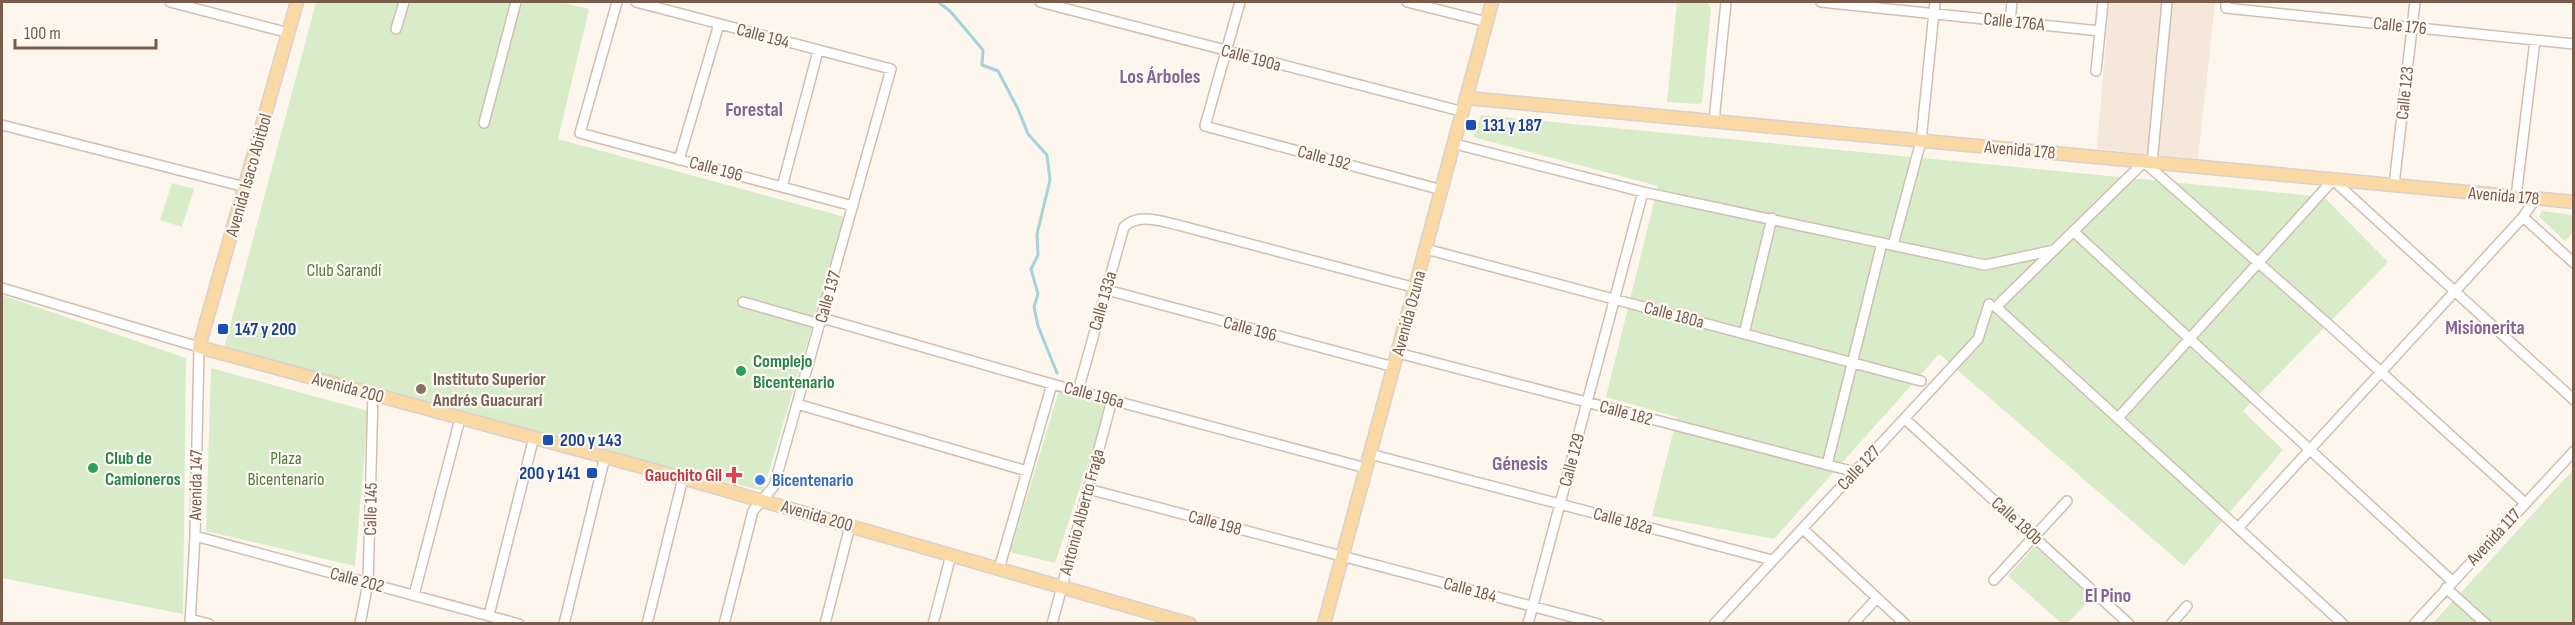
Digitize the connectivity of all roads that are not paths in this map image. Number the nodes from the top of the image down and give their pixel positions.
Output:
1 (170, 2) edge
2 (297, 2) edge
3 (404, 2) edge
4 (516, 2) edge
5 (617, 2) edge
6 (636, 2) edge
7 (1040, 2) edge
8 (1240, 2) edge
9 (1407, 2) edge
10 (1492, 2) edge
11 (1725, 2) edge
12 (1821, 2) edge
13 (1935, 2) edge
14 (2012, 2) edge
15 (2103, 2) edge
16 (2167, 2) edge
17 (2415, 2) edge
18 (2226, 5) edge
19 (1934, 14) junction
20 (2010, 21) junction
21 (1487, 22) junction
22 (719, 24) junction
23 (2412, 27) junction
24 (396, 29) dead end
25 (2100, 31) junction
26 (289, 33) junction
27 (2535, 40) junction
28 (2574, 44) edge
29 (818, 51) junction
30 (1227, 51) junction
31 (891, 69) joint
32 (2096, 71) dead end
33 (1467, 98) junction
34 (1464, 112) junction
35 (1714, 121) junction
36 (484, 123) dead end
37 (2, 125) edge
38 (1921, 141) junction
39 (1455, 144) junction
40 (679, 160) junction
41 (2148, 162) junction
42 (2332, 180) junction
43 (2394, 185) junction
44 (246, 187) junction
45 (782, 187) junction
46 (1442, 190) junction
47 (1643, 192) junction
48 (2516, 197) junction
49 (2535, 199) junction
50 (2574, 202) edge
51 (853, 206) junction
52 (2523, 217) junction
53 (1772, 218) junction
54 (2073, 231) junction
55 (1882, 243) junction
56 (1893, 245) junction
57 (1426, 249) junction
58 (2054, 250) junction
59 (2259, 263) junction
60 (2574, 263) edge
61 (2, 288) edge
62 (1416, 288) junction
63 (1107, 290) junction
64 (2454, 291) junction
65 (1615, 299) junction
66 (743, 302) dead end
67 (1989, 304) dead end
68 (821, 321) junction
69 (1744, 334) junction
70 (2189, 340) junction
71 (199, 347) junction
72 (1398, 353) junction
73 (1852, 363) junction
74 (1394, 367) junction
75 (2381, 372) junction
76 (1921, 381) dead end
77 (1052, 384) junction
78 (1078, 391) junction
79 (374, 394) junction
80 (1112, 400) junction
81 (2574, 400) edge
82 (1587, 403) junction
83 (797, 404) junction
84 (1905, 418) junction
85 (2118, 418) junction
86 (460, 419) junction
87 (534, 437) junction
88 (2309, 451) junction
89 (2574, 451) edge
90 (1370, 454) junction
91 (605, 457) junction
92 (1827, 465) junction
93 (1366, 468) junction
94 (1027, 471) junction
95 (1855, 472) junction
96 (683, 478) junction
97 (1088, 489) junction
98 (762, 500) junction
99 (2067, 501) dead end
100 (2525, 503) junction
101 (1560, 504) junction
102 (850, 526) junction
103 (2238, 528) junction
104 (1803, 529) junction
105 (195, 536) junction
106 (2034, 537) junction
107 (951, 555) junction
108 (1342, 556) junction
109 (1772, 560) junction
110 (999, 569) junction
111 (1994, 580) dead end
112 (368, 583) junction
113 (2449, 585) junction
114 (1062, 587) junction
115 (414, 595) junction
116 (1877, 598) junction
117 (1533, 606) junction
118 (2187, 606) dead end
119 (489, 615) junction
120 (1162, 620) edge
121 (190, 621) edge
122 (209, 624) edge
123 (360, 624) edge
124 (519, 624) edge
125 (564, 624) edge
126 (647, 624) edge
127 (724, 624) edge
128 (825, 624) edge
129 (933, 624) edge
130 (1052, 624) edge
131 (1190, 624) edge
132 (1324, 624) edge
133 (1528, 624) edge
134 (1599, 624) edge
135 (1714, 624) edge
136 (1853, 624) edge
137 (1905, 624) edge
138 (2129, 624) edge
139 (2171, 624) edge
140 (2343, 624) edge
141 (2414, 624) edge
142 (2486, 624) edge

1 - 26 street
2 - 26 main road, Avenida Isaco Abitbol
3 - 24 street
4 - 36 street
5 - 40 street, Calle 196
6 - 22 street, Calle 194
7 - 30 street, Calle 190a
8 - 30 street
9 - 21 street
10 - 21 main road, Avenida Ozuna
11 - 35 street
12 - 19 street, Calle 176A
13 - 19 street
14 - 20 street
15 - 25 street
16 - 41 street
17 - 23 street, Calle 123
18 - 23 street, Calle 176
19 - 20 street, Calle 176A
19 - 38 street
20 - 25 street, Calle 176A
21 - 33 main road, Avenida Ozuna
22 - 29 street, Calle 194
22 - 40 street
23 - 27 street, Calle 176
23 - 43 street, Calle 123
25 - 32 street
26 - 44 main road, Avenida Isaco Abitbol
27 - 28 street, Calle 176
27 - 48 street
29 - 31 street, Calle 194
29 - 45 street
30 - 34 street, Calle 190a
30 - 46 street, Calle 192
31 - 51 street, Calle 137
33 - 34 main road, Avenida Ozuna
33 - 35 main road, Avenida 178
34 - 39 main road, Avenida Ozuna
35 - 38 main road, Avenida 178
37 - 44 street
38 - 41 main road, Avenida 178
38 - 56 street
39 - 46 main road, Avenida Ozuna
39 - 47 street
40 - 45 street, Calle 196
41 - 42 main road, Avenida 178
41 - 54 street
41 - 59 street
42 - 43 main road, Avenida 178
42 - 59 street
42 - 64 street
43 - 48 main road, Avenida 178
44 - 71 main road, Avenida Isaco Abitbol
45 - 51 street, Calle 196
46 - 57 main road, Avenida Ozuna
47 - 53 street
47 - 65 street, Calle 129
48 - 49 main road, Avenida 178
49 - 50 main road, Avenida 178
49 - 52 street
51 - 68 street, Calle 137
52 - 60 street
52 - 64 street
53 - 55 street
53 - 69 street
54 - 58 street
54 - 70 street
55 - 56 street
55 - 73 street
56 - 58 street
57 - 62 main road, Avenida Ozuna
57 - 65 street, Calle 180a
58 - 85 street
59 - 70 street
59 - 75 street
61 - 71 street
62 - 63 street, Calle 133a
62 - 72 main road, Avenida Ozuna
63 - 74 street, Calle 196
63 - 78 street, Calle 133a
64 - 75 street
64 - 81 street
65 - 69 street, Calle 180a
65 - 82 street, Calle 129
66 - 68 street, Calle 196a
67 - 84 street, Calle 127
68 - 77 street, Calle 196a
68 - 83 street, Calle 137
69 - 73 street, Calle 180a
70 - 85 street
70 - 88 street
71 - 79 main road, Avenida 200
71 - 105 street, Avenida 147
72 - 74 main road, Avenida Ozuna
72 - 82 street, Calle 182
73 - 76 street, Calle 180a
73 - 92 street
74 - 90 main road, Avenida Ozuna
75 - 88 street
75 - 100 street
77 - 78 street, Calle 196a
77 - 94 street
78 - 80 street, Calle 196a
79 - 86 main road, Avenida 200
79 - 112 street, Calle 145
80 - 93 street, Calle 196a
80 - 97 street, Antonio Alberto Fraga
82 - 92 street, Calle 182
82 - 101 street, Calle 129
83 - 94 street
83 - 98 street, Calle 137
84 - 95 street, Calle 127
84 - 106 street, Calle 180b
85 - 103 street
86 - 87 main road, Avenida 200
86 - 115 street
87 - 91 main road, Avenida 200
87 - 119 street
88 - 103 street
88 - 113 street
89 - 100 street, Avenida 117
90 - 93 main road, Avenida Ozuna
90 - 101 street, Calle 182a
91 - 96 main road, Avenida 200
91 - 125 street
92 - 95 street, Calle 182
93 - 108 main road, Avenida Ozuna
94 - 110 street
95 - 104 street, Calle 127
96 - 98 main road, Avenida 200
96 - 126 street
97 - 108 street, Calle 198
97 - 114 street, Antonio Alberto Fraga
98 - 102 main road, Avenida 200
98 - 127 street, Calle 137
99 - 106 street
100 - 113 street, Avenida 117
101 - 109 street, Calle 182a
101 - 117 street, Calle 129
102 - 107 main road, Avenida 200
102 - 128 street
103 - 140 street
104 - 109 street, Calle 127
104 - 116 street
105 - 112 street, Calle 202
105 - 121 street, Avenida 147
106 - 111 street
106 - 138 street, Calle 180b
107 - 110 main road, Avenida 200
107 - 129 street
108 - 117 street, Calle 184
108 - 132 main road, Avenida Ozuna
109 - 135 street, Calle 127
110 - 114 main road, Avenida 200
112 - 115 street, Calle 202
112 - 123 street, Calle 145
113 - 141 street, Avenida 117
113 - 142 street
114 - 120 main road, Avenida 200
114 - 130 street, Antonio Alberto Fraga
115 - 119 street, Calle 202
116 - 136 street
116 - 137 street
117 - 133 street, Calle 129
117 - 134 street, Calle 184
118 - 139 street
119 - 124 street, Calle 202
120 - 131 main road, Avenida 200
121 - 122 street

